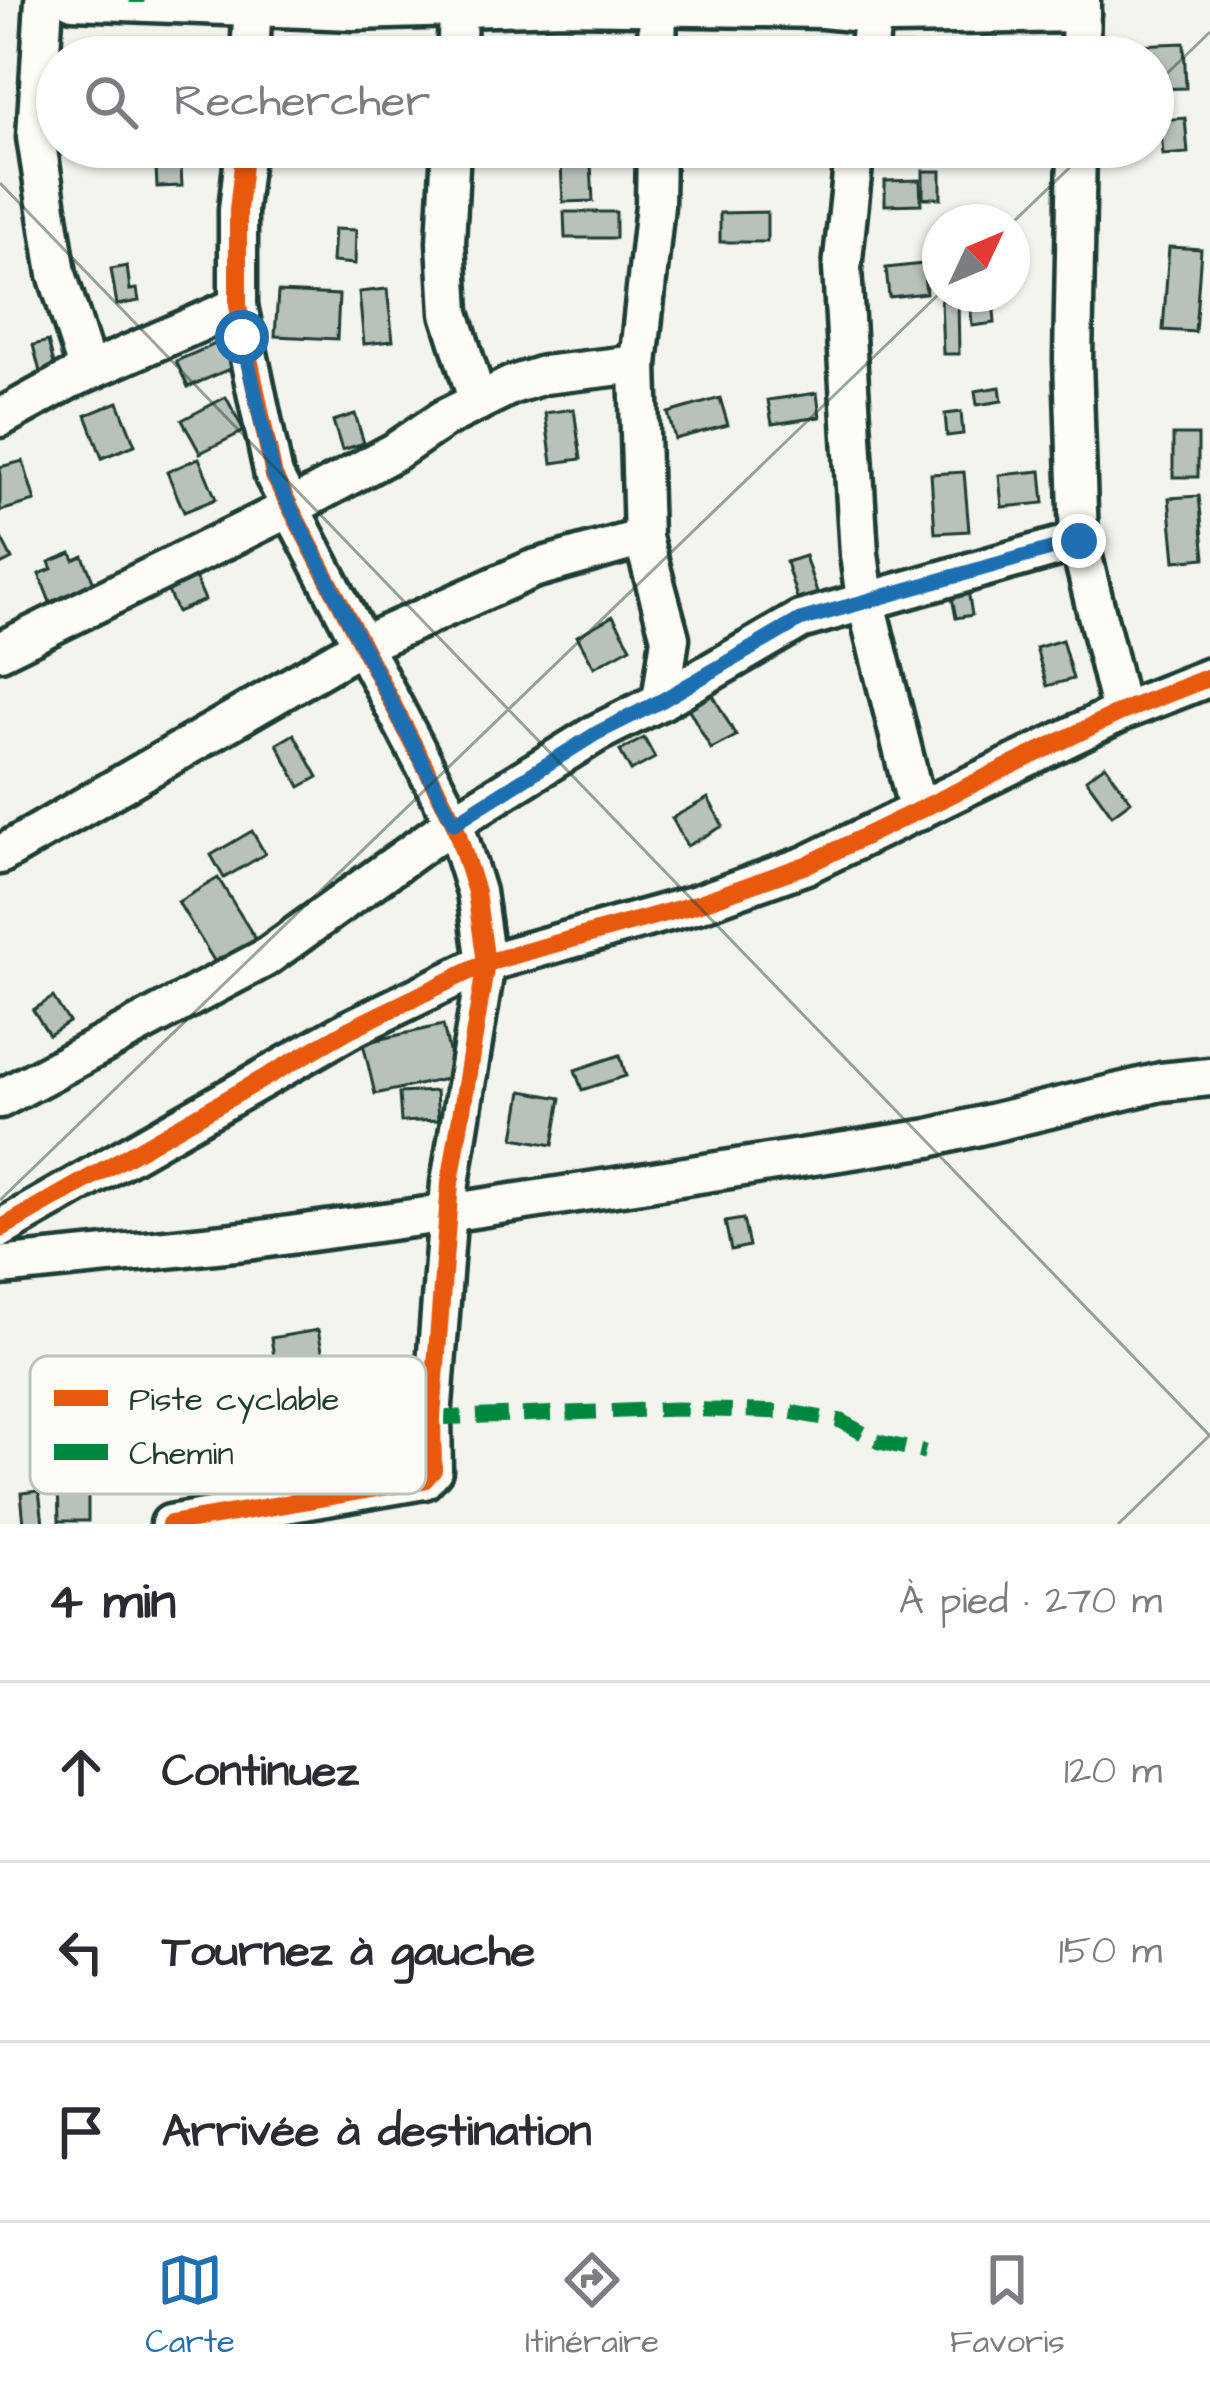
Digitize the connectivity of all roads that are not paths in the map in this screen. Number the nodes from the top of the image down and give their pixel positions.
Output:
1 (44, 0) edge
2 (73, 0) edge
3 (253, 3) edge
4 (459, 3) edge
5 (657, 4) edge
6 (1081, 6) edge
7 (874, 7) edge
8 (42, 36) edge
9 (251, 36) edge
10 (457, 36) edge
11 (656, 36) edge
12 (1080, 36) edge
13 (41, 168) edge
14 (243, 168) edge
15 (450, 168) edge
16 (656, 168) edge
17 (853, 168) edge
18 (1077, 168) edge
19 (238, 306) junction
20 (638, 364) junction
21 (88, 371) junction
22 (478, 402) junction
23 (0, 418) edge
24 (290, 508) junction
25 (643, 538) junction
26 (1079, 541) junction
27 (865, 599) junction
28 (362, 645) junction
29 (0, 651) edge
30 (1210, 677) edge
31 (661, 701) junction
32 (1121, 712) junction
33 (918, 812) junction
34 (454, 823) junction
35 (0, 855) edge
36 (486, 963) junction
37 (1210, 1077) edge
38 (0, 1099) edge
39 (448, 1213) junction
40 (0, 1229) edge
41 (0, 1266) edge
42 (426, 1478) edge
43 (388, 1494) edge
44 (352, 1508) edge
45 (170, 1524) edge

1 - 8 street
2 - 3 street
3 - 4 street
3 - 9 street
4 - 5 street
4 - 10 street
5 - 7 street
5 - 11 street
6 - 7 street
6 - 12 street
13 - 21 street
14 - 19 street
15 - 22 street
16 - 20 street
17 - 27 street
18 - 26 street
19 - 21 street
19 - 24 street
20 - 22 street
20 - 25 street
21 - 23 street
22 - 24 street
24 - 28 street
24 - 29 street
25 - 28 street
25 - 31 street
26 - 27 street
26 - 32 street
27 - 31 street
27 - 33 street
28 - 34 street
28 - 35 street
30 - 32 street
31 - 34 street
32 - 33 street
33 - 36 street
34 - 36 street
34 - 38 street
36 - 39 street
36 - 40 street
37 - 39 street
39 - 41 street
39 - 42 street
43 - 44 street
44 - 45 street

